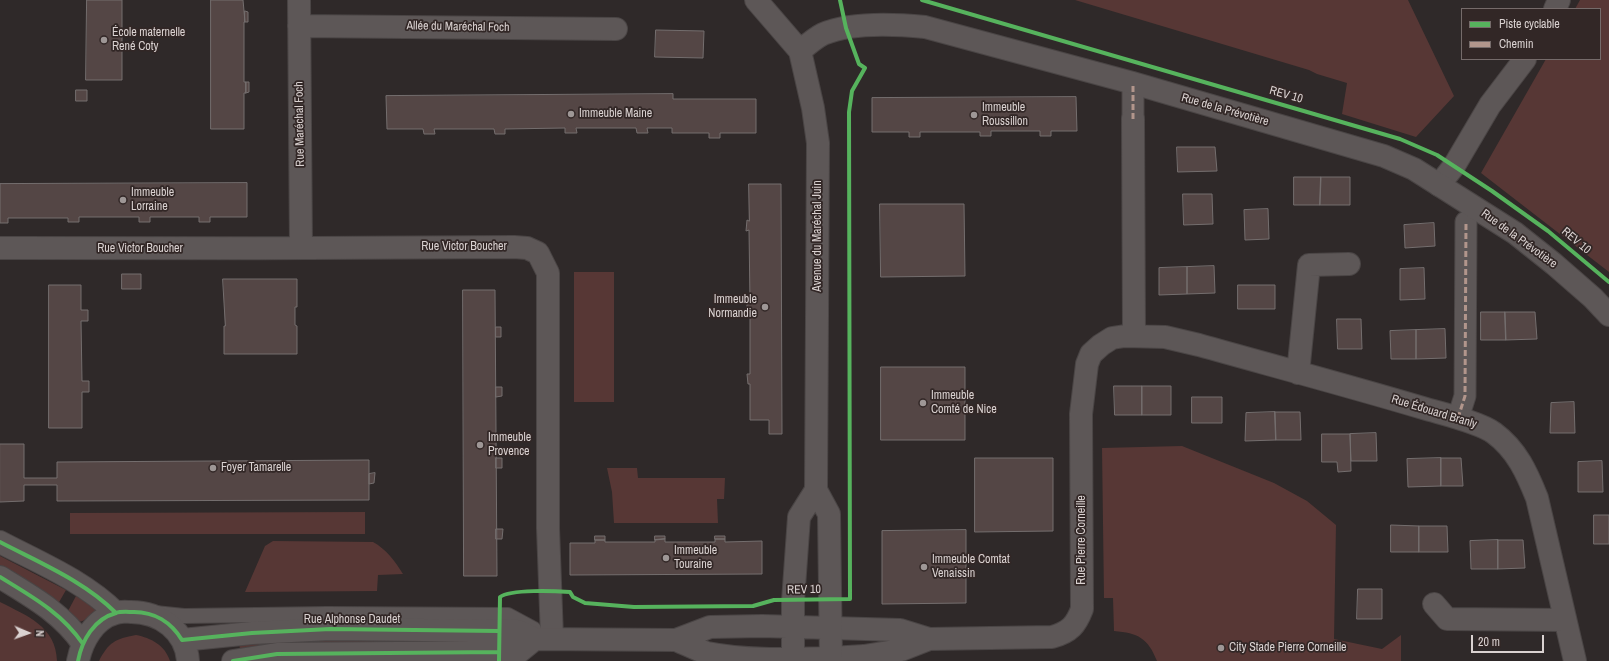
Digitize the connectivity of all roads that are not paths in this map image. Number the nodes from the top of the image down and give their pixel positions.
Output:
1 (299, 0) edge
2 (756, 0) edge
3 (299, 26) junction
4 (616, 29) dead end
5 (800, 50) junction
6 (1517, 62) edge
7 (1133, 83) junction
8 (1133, 119) joint
9 (1439, 184) junction
10 (1466, 222) dead end
11 (0, 248) edge
12 (301, 248) junction
13 (1350, 264) dead end
14 (1609, 315) edge
15 (1134, 335) junction
16 (1298, 374) junction
17 (1458, 418) junction
18 (816, 490) junction
19 (0, 542) edge
20 (0, 577) edge
21 (1434, 604) dead end
22 (145, 612) junction
23 (116, 613) junction
24 (1565, 620) junction
25 (793, 627) junction
26 (831, 628) junction
27 (544, 639) junction
28 (929, 639) junction
29 (182, 640) junction
30 (676, 640) junction
31 (80, 652) edge
32 (831, 659) edge
33 (793, 660) edge
34 (188, 661) edge
35 (233, 661) edge
36 (1574, 661) edge

1 - 3 street, Rue Maréchal Foch
2 - 5 street, Avenue du Maréchal Juin
3 - 4 street, Allée du Maréchal Foch
3 - 12 street, Rue Maréchal Foch
5 - 7 street, Rue de la Prévotière
5 - 18 street, Avenue du Maréchal Juin
6 - 9 street
7 - 8 street
7 - 9 street, Rue de la Prévotière
8 - 15 street
9 - 14 street, Rue de la Prévotière
10 - 17 street
11 - 12 street, Rue Victor Boucher
12 - 27 street, Rue Victor Boucher
13 - 16 street
15 - 16 street, Rue Édouard Branly
15 - 28 street, Rue Pierre Corneille
16 - 17 street, Rue Édouard Branly
17 - 24 street, Rue Édouard Branly
18 - 25 street
18 - 26 street
19 - 23 street
20 - 31 street
21 - 24 street
22 - 23 street
22 - 27 lane
22 - 29 street
23 - 31 street
24 - 36 street, Rue Édouard Branly
25 - 26 street, Rue Pierre Corneille
25 - 30 street, Rue Alphonse Daudet
25 - 33 street
26 - 28 street, Rue Pierre Corneille
26 - 32 street
27 - 29 street, Rue Alphonse Daudet
27 - 30 street, Rue Alphonse Daudet
27 - 35 street
28 - 32 street, Rue Pierre Corneille
29 - 34 street
30 - 33 street, Rue Alphonse Daudet
32 - 33 street, Rue Pierre Corneille

